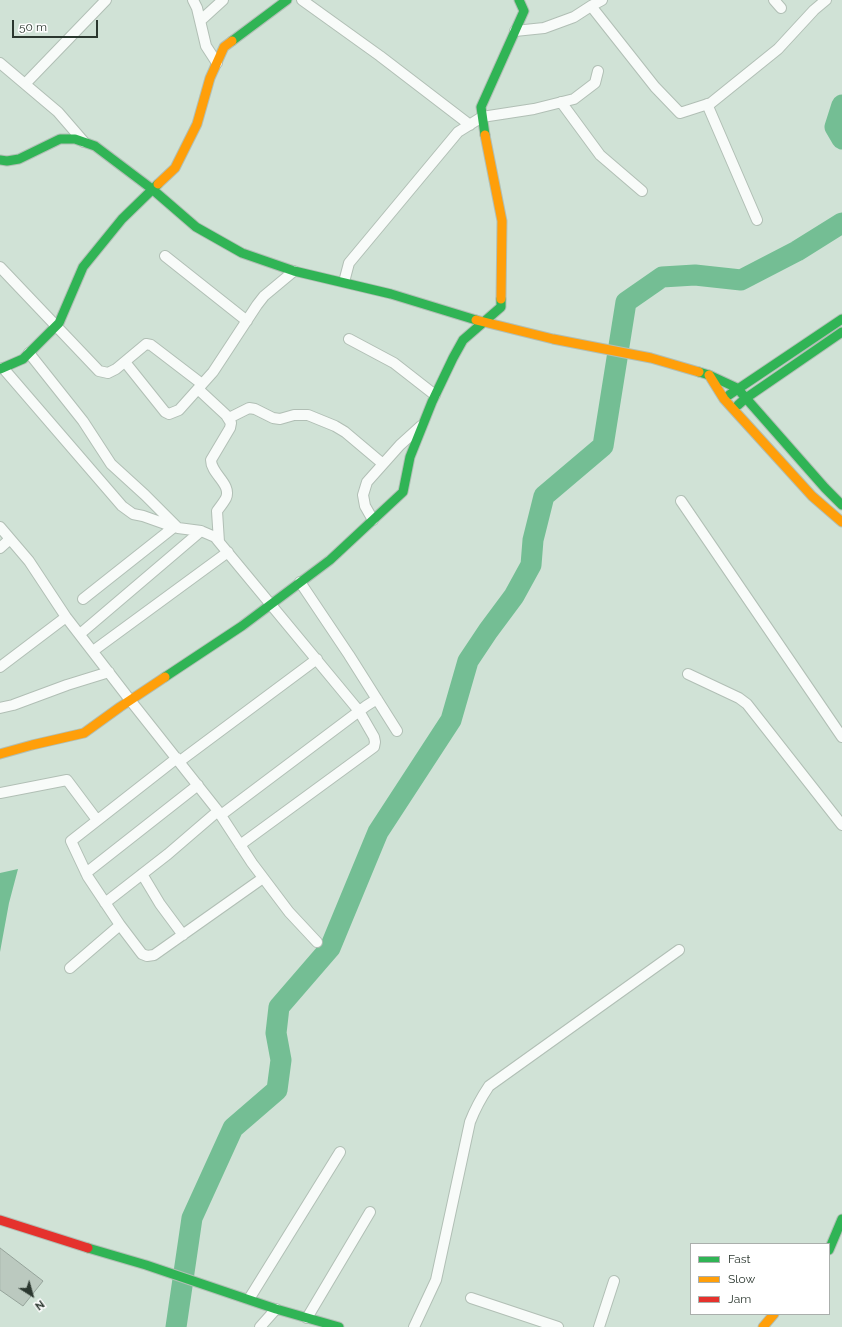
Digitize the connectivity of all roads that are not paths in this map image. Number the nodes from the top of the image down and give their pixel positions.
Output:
1 (106, 0) edge
2 (193, 0) edge
3 (223, 0) edge
4 (287, 0) edge
5 (302, 0) edge
6 (519, 0) edge
7 (602, 0) edge
8 (826, 0) edge
9 (591, 6) junction
10 (200, 21) junction
11 (515, 31) junction
12 (217, 63) junction
13 (0, 64) edge
14 (598, 71) dead end
15 (25, 84) junction
16 (561, 102) junction
17 (707, 104) junction
18 (482, 117) junction
19 (470, 124) junction
20 (84, 142) junction
21 (0, 160) edge
22 (152, 189) junction
23 (642, 191) dead end
24 (757, 220) dead end
25 (165, 256) dead end
26 (0, 267) edge
27 (294, 271) junction
28 (344, 282) junction
29 (842, 319) edge
30 (247, 321) junction
31 (484, 322) junction
32 (56, 326) junction
33 (842, 332) edge
34 (349, 338) dead end
35 (29, 353) junction
36 (125, 362) junction
37 (1, 368) edge
38 (708, 375) junction
39 (200, 387) junction
40 (737, 388) junction
41 (435, 395) junction
42 (746, 398) junction
43 (724, 399) junction
44 (733, 409) junction
45 (229, 418) junction
46 (422, 425) junction
47 (383, 464) junction
48 (681, 501) dead end
49 (842, 505) edge
50 (373, 520) junction
51 (842, 522) edge
52 (0, 527) edge
53 (176, 528) junction
54 (201, 531) junction
55 (10, 539) junction
56 (219, 542) junction
57 (0, 548) edge
58 (228, 552) junction
59 (300, 582) junction
60 (83, 599) dead end
61 (271, 604) junction
62 (66, 617) junction
63 (80, 634) junction
64 (93, 651) junction
65 (317, 659) junction
66 (0, 668) edge
67 (109, 672) junction
68 (688, 674) dead end
69 (130, 700) junction
70 (377, 700) junction
71 (0, 708) edge
72 (359, 712) junction
73 (397, 731) dead end
74 (842, 737) edge
75 (0, 754) edge
76 (178, 760) junction
77 (198, 785) junction
78 (0, 793) edge
79 (220, 813) junction
80 (97, 820) junction
81 (842, 826) edge
82 (240, 845) junction
83 (86, 874) junction
84 (142, 874) junction
85 (263, 878) junction
86 (106, 903) junction
87 (120, 925) junction
88 (182, 935) junction
89 (317, 942) dead end
90 (679, 950) dead end
91 (70, 968) dead end
92 (340, 1152) dead end
93 (370, 1212) dead end
94 (842, 1219) edge
95 (0, 1220) edge
96 (830, 1248) edge
97 (614, 1281) dead end
98 (471, 1298) dead end
99 (249, 1299) junction
100 (276, 1309) junction
101 (773, 1315) edge
102 (307, 1318) junction
103 (260, 1327) edge
104 (339, 1327) edge
105 (414, 1327) edge
106 (558, 1327) edge
107 (599, 1327) edge
108 (763, 1327) edge

1 - 15 street
2 - 10 street
3 - 10 street
4 - 12 street
5 - 19 street
6 - 11 street
7 - 9 street
8 - 17 street
9 - 11 street
9 - 17 street
10 - 12 street
11 - 18 street
12 - 22 street
13 - 15 street
14 - 16 street
15 - 20 street
16 - 18 street
16 - 23 street
17 - 24 street
18 - 19 street
18 - 31 street
19 - 28 street
20 - 21 street
20 - 22 street
22 - 27 street
22 - 32 street
25 - 30 street
26 - 32 street
27 - 28 street
27 - 30 street
28 - 31 street
29 - 40 street
30 - 39 street
31 - 38 street
31 - 41 street
32 - 35 street
32 - 36 street
33 - 42 street
34 - 41 street
35 - 37 street
35 - 53 street
36 - 39 street
36 - 39 street
37 - 53 street
38 - 40 street
38 - 43 street
39 - 45 street
40 - 42 street
40 - 43 street
41 - 46 street
42 - 44 street
42 - 49 street
43 - 44 street
44 - 51 street
45 - 47 street
45 - 56 street
46 - 47 street
46 - 50 street
47 - 50 street
48 - 74 street
50 - 59 street
52 - 55 street
53 - 54 street
53 - 60 street
54 - 56 street
54 - 63 street
55 - 57 street
55 - 62 street
56 - 58 street
58 - 61 street
58 - 64 street
59 - 61 street
59 - 70 street
61 - 65 street
61 - 69 street
62 - 63 street
62 - 66 street
63 - 64 street
64 - 67 street
65 - 72 street
65 - 76 street
67 - 69 street
67 - 71 street
68 - 81 street
69 - 75 street
69 - 76 street
70 - 72 street
70 - 73 street
72 - 79 street
72 - 82 street
76 - 77 street
76 - 80 street
77 - 79 street
77 - 83 street
78 - 80 street
79 - 82 street
79 - 84 street
80 - 83 street
82 - 85 street
83 - 86 street
84 - 86 street
84 - 88 street
85 - 88 street
85 - 89 street
86 - 87 street
87 - 88 street
87 - 91 street
90 - 105 street
92 - 99 street
93 - 102 street
94 - 96 street
95 - 99 street
97 - 107 street
98 - 106 street
99 - 100 street
100 - 102 street
100 - 103 street
101 - 108 street
102 - 104 street

